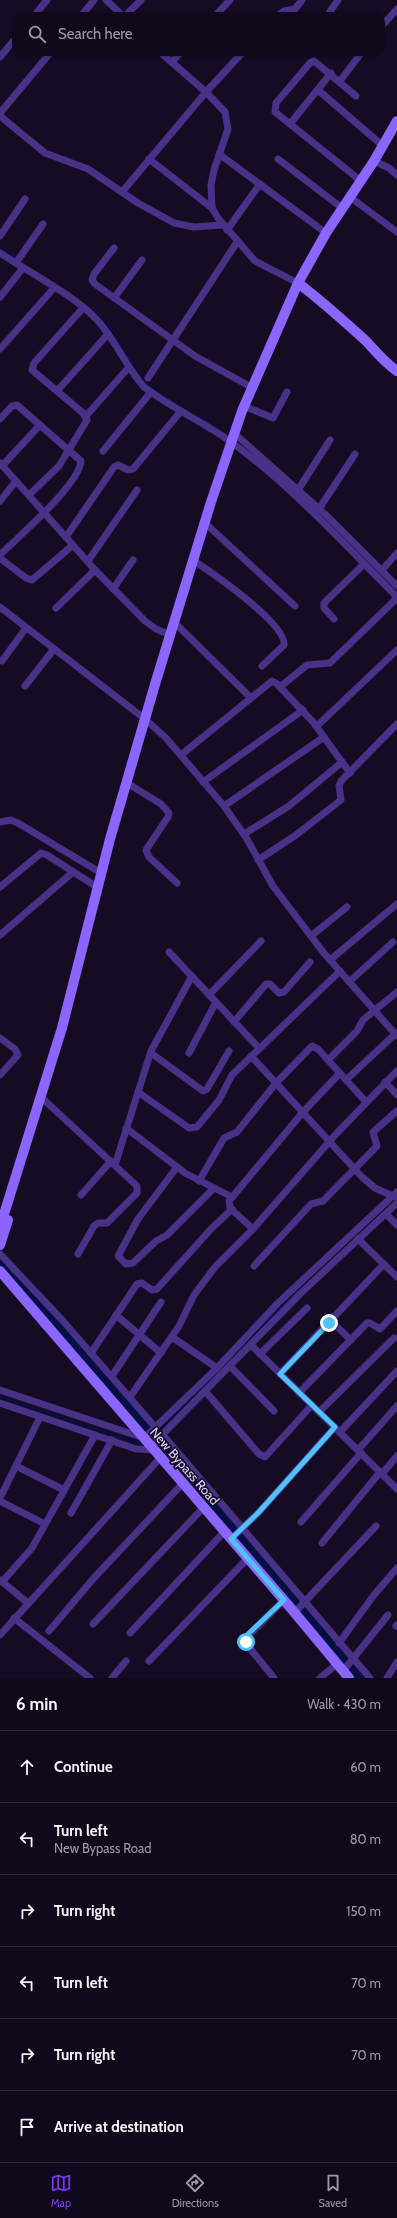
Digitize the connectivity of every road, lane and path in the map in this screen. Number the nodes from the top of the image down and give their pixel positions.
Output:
1 (47, 0) edge
2 (94, 0) edge
3 (106, 0) edge
4 (141, 0) edge
5 (230, 0) edge
6 (302, 0) edge
7 (338, 0) edge
8 (397, 9) edge
9 (37, 12) edge
10 (84, 12) edge
11 (120, 12) edge
12 (128, 12) edge
13 (219, 12) edge
14 (283, 12) edge
15 (330, 12) edge
16 (385, 22) edge
17 (12, 43) edge
18 (48, 56) edge
19 (165, 56) edge
20 (177, 56) edge
21 (239, 56) edge
22 (359, 56) edge
23 (0, 57) edge
24 (172, 62) junction
25 (331, 73) junction
26 (340, 81) junction
27 (318, 90) junction
28 (206, 92) junction
29 (356, 96) dead end
30 (0, 113) edge
31 (0, 116) edge
32 (397, 121) edge
33 (290, 124) junction
34 (383, 146) junction
35 (219, 154) junction
36 (149, 159) junction
37 (278, 159) dead end
38 (374, 161) junction
39 (395, 171) edge
40 (361, 181) junction
41 (260, 184) junction
42 (122, 192) junction
43 (350, 197) junction
44 (25, 199) dead end
45 (212, 208) junction
46 (342, 208) junction
47 (43, 224) dead end
48 (225, 228) junction
49 (397, 232) edge
50 (326, 233) junction
51 (0, 236) edge
52 (238, 242) junction
53 (114, 248) dead end
54 (0, 253) edge
55 (142, 260) dead end
56 (16, 263) junction
57 (23, 268) junction
58 (298, 283) junction
59 (54, 288) junction
60 (0, 297) edge
61 (114, 298) junction
62 (83, 308) junction
63 (108, 334) junction
64 (173, 340) junction
65 (0, 349) edge
66 (129, 367) junction
67 (397, 371) edge
68 (148, 378) dead end
69 (251, 387) junction
70 (57, 391) junction
71 (151, 392) junction
72 (287, 392) dead end
73 (244, 406) junction
74 (181, 411) junction
75 (86, 416) junction
76 (0, 419) edge
77 (40, 425) junction
78 (232, 437) junction
79 (330, 440) dead end
80 (70, 449) junction
81 (103, 451) dead end
82 (355, 454) dead end
83 (1, 464) edge
84 (16, 481) junction
85 (137, 490) dead end
86 (298, 490) junction
87 (29, 495) junction
88 (0, 501) edge
89 (319, 509) junction
90 (45, 514) junction
91 (205, 523) junction
92 (66, 537) junction
93 (73, 545) junction
94 (397, 553) edge
95 (0, 555) edge
96 (0, 558) edge
97 (133, 560) dead end
98 (88, 561) junction
99 (194, 561) junction
100 (364, 564) junction
101 (95, 570) junction
102 (382, 570) junction
103 (397, 586) edge
104 (113, 589) junction
105 (397, 597) edge
106 (295, 606) dead end
107 (0, 608) edge
108 (56, 608) dead end
109 (334, 619) dead end
110 (174, 622) junction
111 (26, 628) junction
112 (170, 635) junction
113 (54, 649) junction
114 (397, 650) edge
115 (2, 661) dead end
116 (262, 666) dead end
117 (25, 686) dead end
118 (280, 687) junction
119 (250, 697) junction
120 (303, 710) junction
121 (145, 719) junction
122 (397, 724) edge
123 (317, 726) junction
124 (324, 736) junction
125 (181, 755) junction
126 (342, 762) junction
127 (350, 773) junction
128 (203, 782) junction
129 (127, 783) junction
130 (224, 806) junction
131 (0, 822) edge
132 (244, 834) junction
133 (258, 860) junction
134 (73, 872) junction
135 (101, 873) junction
136 (177, 884) dead end
137 (0, 887) edge
138 (97, 887) junction
139 (397, 904) edge
140 (347, 907) dead end
141 (0, 935) edge
142 (311, 936) junction
143 (261, 941) dead end
144 (393, 942) dead end
145 (169, 952) dead end
146 (330, 960) junction
147 (310, 962) dead end
148 (340, 971) junction
149 (192, 976) junction
150 (349, 982) junction
151 (397, 992) edge
152 (209, 995) junction
153 (216, 1002) junction
154 (375, 1010) junction
155 (234, 1022) junction
156 (396, 1035) edge
157 (0, 1038) edge
158 (259, 1048) junction
159 (229, 1051) dead end
160 (151, 1053) junction
161 (189, 1053) dead end
162 (251, 1056) junction
163 (328, 1060) junction
164 (397, 1071) edge
165 (340, 1073) junction
166 (0, 1074) edge
167 (346, 1080) junction
168 (385, 1082) junction
169 (276, 1083) junction
170 (138, 1092) junction
171 (397, 1095) edge
172 (42, 1097) junction
173 (366, 1102) junction
174 (397, 1111) edge
175 (303, 1112) junction
176 (126, 1128) junction
177 (330, 1142) junction
178 (113, 1163) junction
179 (177, 1167) junction
180 (354, 1169) junction
181 (199, 1181) junction
182 (214, 1188) junction
183 (80, 1195) dead end
184 (232, 1197) junction
185 (396, 1197) edge
186 (232, 1210) junction
187 (386, 1214) junction
188 (397, 1225) edge
189 (0, 1226) edge
190 (253, 1229) junction
191 (358, 1240) junction
192 (0, 1245) edge
193 (0, 1254) edge
194 (78, 1254) dead end
195 (384, 1264) junction
196 (254, 1266) dead end
197 (0, 1271) edge
198 (397, 1277) edge
199 (160, 1302) dead end
200 (307, 1308) dead end
201 (397, 1311) edge
202 (116, 1315) junction
203 (331, 1321) junction
204 (140, 1335) junction
205 (172, 1337) junction
206 (394, 1338) dead end
207 (351, 1340) junction
208 (250, 1345) junction
209 (91, 1353) junction
210 (161, 1353) junction
211 (260, 1354) junction
212 (230, 1366) junction
213 (217, 1368) junction
214 (397, 1371) edge
215 (280, 1374) junction
216 (112, 1376) junction
217 (0, 1390) edge
218 (206, 1392) junction
219 (299, 1393) junction
220 (130, 1397) junction
221 (0, 1403) edge
222 (312, 1405) junction
223 (397, 1406) edge
224 (274, 1411) dead end
225 (320, 1412) junction
226 (40, 1416) junction
227 (337, 1430) junction
228 (95, 1435) junction
229 (155, 1439) junction
230 (112, 1440) junction
231 (359, 1451) junction
232 (397, 1456) edge
233 (16, 1466) junction
234 (381, 1473) junction
235 (183, 1483) junction
236 (397, 1489) edge
237 (64, 1490) junction
238 (0, 1499) edge
239 (204, 1507) junction
240 (71, 1513) dead end
241 (301, 1522) dead end
242 (45, 1524) junction
243 (376, 1526) dead end
244 (235, 1532) junction
245 (322, 1543) dead end
246 (247, 1558) junction
247 (397, 1568) edge
248 (1, 1581) edge
249 (284, 1600) junction
250 (28, 1603) junction
251 (300, 1606) junction
252 (388, 1615) dead end
253 (14, 1618) junction
254 (94, 1624) dead end
255 (49, 1631) dead end
256 (130, 1633) dead end
257 (0, 1635) edge
258 (339, 1643) junction
259 (126, 1660) dead end
260 (150, 1661) dead end
261 (397, 1662) edge
262 (347, 1667) edge
263 (90, 1678) edge
264 (112, 1678) edge
265 (274, 1678) edge
266 (320, 1678) edge
267 (370, 1678) edge
268 (387, 1678) edge

1 - 9 street
2 - 10 street
3 - 11 street
4 - 12 street
5 - 13 street
6 - 14 street
7 - 15 street
8 - 16 street
17 - 23 street
18 - 30 street
19 - 24 street
20 - 24 street
21 - 28 street
22 - 26 street
24 - 28 street
25 - 26 street
25 - 27 street
25 - 33 street
26 - 29 street
27 - 33 street
27 - 34 street
28 - 35 street
28 - 36 street
31 - 42 street
32 - 34 street
33 - 40 street
34 - 38 street
35 - 41 street
35 - 45 street
36 - 42 street
36 - 45 street
37 - 46 street
38 - 39 street
38 - 40 street
40 - 43 street
41 - 48 street
41 - 50 street
42 - 48 street
43 - 46 street
43 - 49 street
44 - 51 street
45 - 48 street
46 - 50 street
47 - 56 street
48 - 52 street
50 - 58 street
52 - 58 street
52 - 64 street
53 - 61 street
54 - 56 street
55 - 61 street
56 - 57 street
57 - 59 street
57 - 60 street
58 - 67 street
58 - 69 street
59 - 62 street
59 - 65 street
61 - 64 street
62 - 63 street
62 - 70 street
63 - 66 street
63 - 70 street
64 - 68 street
64 - 69 street
66 - 71 street
66 - 75 street
69 - 73 street
70 - 75 street
71 - 74 street
71 - 81 street
72 - 73 street
73 - 78 street
74 - 78 street
74 - 92 street
75 - 80 street
76 - 77 street
77 - 80 street
77 - 83 street
78 - 86 street
78 - 91 street
78 - 100 street
79 - 86 street
80 - 87 street
80 - 90 street
82 - 89 street
83 - 84 street
84 - 87 street
84 - 88 street
85 - 98 street
86 - 89 street
87 - 90 street
89 - 102 street
90 - 92 street
90 - 95 street
91 - 99 street
91 - 106 street
92 - 93 street
93 - 96 street
93 - 98 street
94 - 102 street
97 - 104 street
98 - 101 street
99 - 110 street
99 - 116 street
100 - 105 street
100 - 109 street
101 - 104 street
101 - 108 street
102 - 103 street
104 - 112 street
105 - 118 street
107 - 111 street
110 - 112 street
110 - 119 street
111 - 113 street
111 - 115 street
112 - 121 street
113 - 117 street
113 - 121 street
114 - 123 street
118 - 119 street
118 - 120 street
119 - 125 street
120 - 123 street
120 - 128 street
121 - 125 street
121 - 129 street
122 - 127 street
123 - 124 street
124 - 126 street
124 - 130 street
125 - 128 street
126 - 127 street
126 - 132 street
127 - 133 street
128 - 130 street
129 - 135 street
129 - 136 street
130 - 132 street
131 - 135 street
132 - 133 street
133 - 142 street
134 - 137 street
134 - 138 street
134 - 141 street
135 - 138 street
138 - 172 street
139 - 146 street
140 - 142 street
142 - 146 street
143 - 152 street
144 - 150 street
145 - 149 street
146 - 148 street
147 - 155 street
148 - 150 street
148 - 158 street
149 - 152 street
149 - 160 street
150 - 154 street
151 - 154 street
152 - 153 street
153 - 155 street
153 - 161 street
154 - 156 street
154 - 163 street
155 - 158 street
156 - 167 street
157 - 166 street
158 - 162 street
159 - 160 street
160 - 170 street
162 - 169 street
162 - 170 street
163 - 165 street
163 - 169 street
164 - 168 street
165 - 167 street
165 - 175 street
167 - 173 street
168 - 171 street
168 - 173 street
169 - 175 street
169 - 181 street
170 - 176 street
172 - 178 street
172 - 189 street
172 - 192 street
173 - 177 street
174 - 180 street
175 - 177 street
175 - 184 street
176 - 178 street
176 - 179 street
177 - 180 street
177 - 190 street
178 - 183 street
178 - 194 street
179 - 181 street
179 - 182 street
180 - 185 street
180 - 196 street
181 - 182 street
182 - 184 street
184 - 186 street
185 - 187 street
185 - 213 street
186 - 190 street
186 - 202 street
187 - 188 street
187 - 191 street
190 - 205 street
191 - 195 street
191 - 208 street
193 - 209 street
195 - 198 street
195 - 203 street
197 - 229 street, New Bypass Road
199 - 204 street
200 - 211 street
201 - 207 street
202 - 204 street
202 - 209 street
203 - 207 street
203 - 215 street
204 - 210 street
204 - 216 street
205 - 210 street
205 - 213 street
206 - 225 street
207 - 219 street
208 - 211 street
208 - 212 street
209 - 216 street
210 - 220 street
211 - 215 street
212 - 218 street
212 - 224 street
213 - 229 street
214 - 227 street
215 - 219 street
216 - 220 street
217 - 229 street
218 - 222 street
218 - 229 street
219 - 222 street
220 - 229 street
221 - 226 street
222 - 225 street
223 - 231 street
225 - 227 street
226 - 228 street
226 - 233 street
227 - 231 street
227 - 244 street
228 - 230 street
228 - 237 street
229 - 230 street
229 - 235 street, New Bypass Road
229 - 244 street
229 - 250 street
230 - 240 street
231 - 234 street
231 - 241 street
232 - 234 street
233 - 237 street
233 - 238 street
234 - 236 street
234 - 245 street
235 - 239 street, New Bypass Road
235 - 255 street
237 - 242 street
238 - 242 street
239 - 244 street, New Bypass Road
239 - 254 street
242 - 248 street
243 - 251 street
244 - 246 street, New Bypass Road
244 - 251 street
244 - 256 street
246 - 249 street, New Bypass Road
246 - 260 street
247 - 258 street
248 - 250 street
249 - 251 street, New Bypass Road
249 - 265 street
250 - 253 street
251 - 258 street
251 - 262 street, New Bypass Road
252 - 262 street
253 - 257 street
253 - 263 street
258 - 262 street
259 - 264 street
261 - 268 street
262 - 266 street
262 - 267 street

